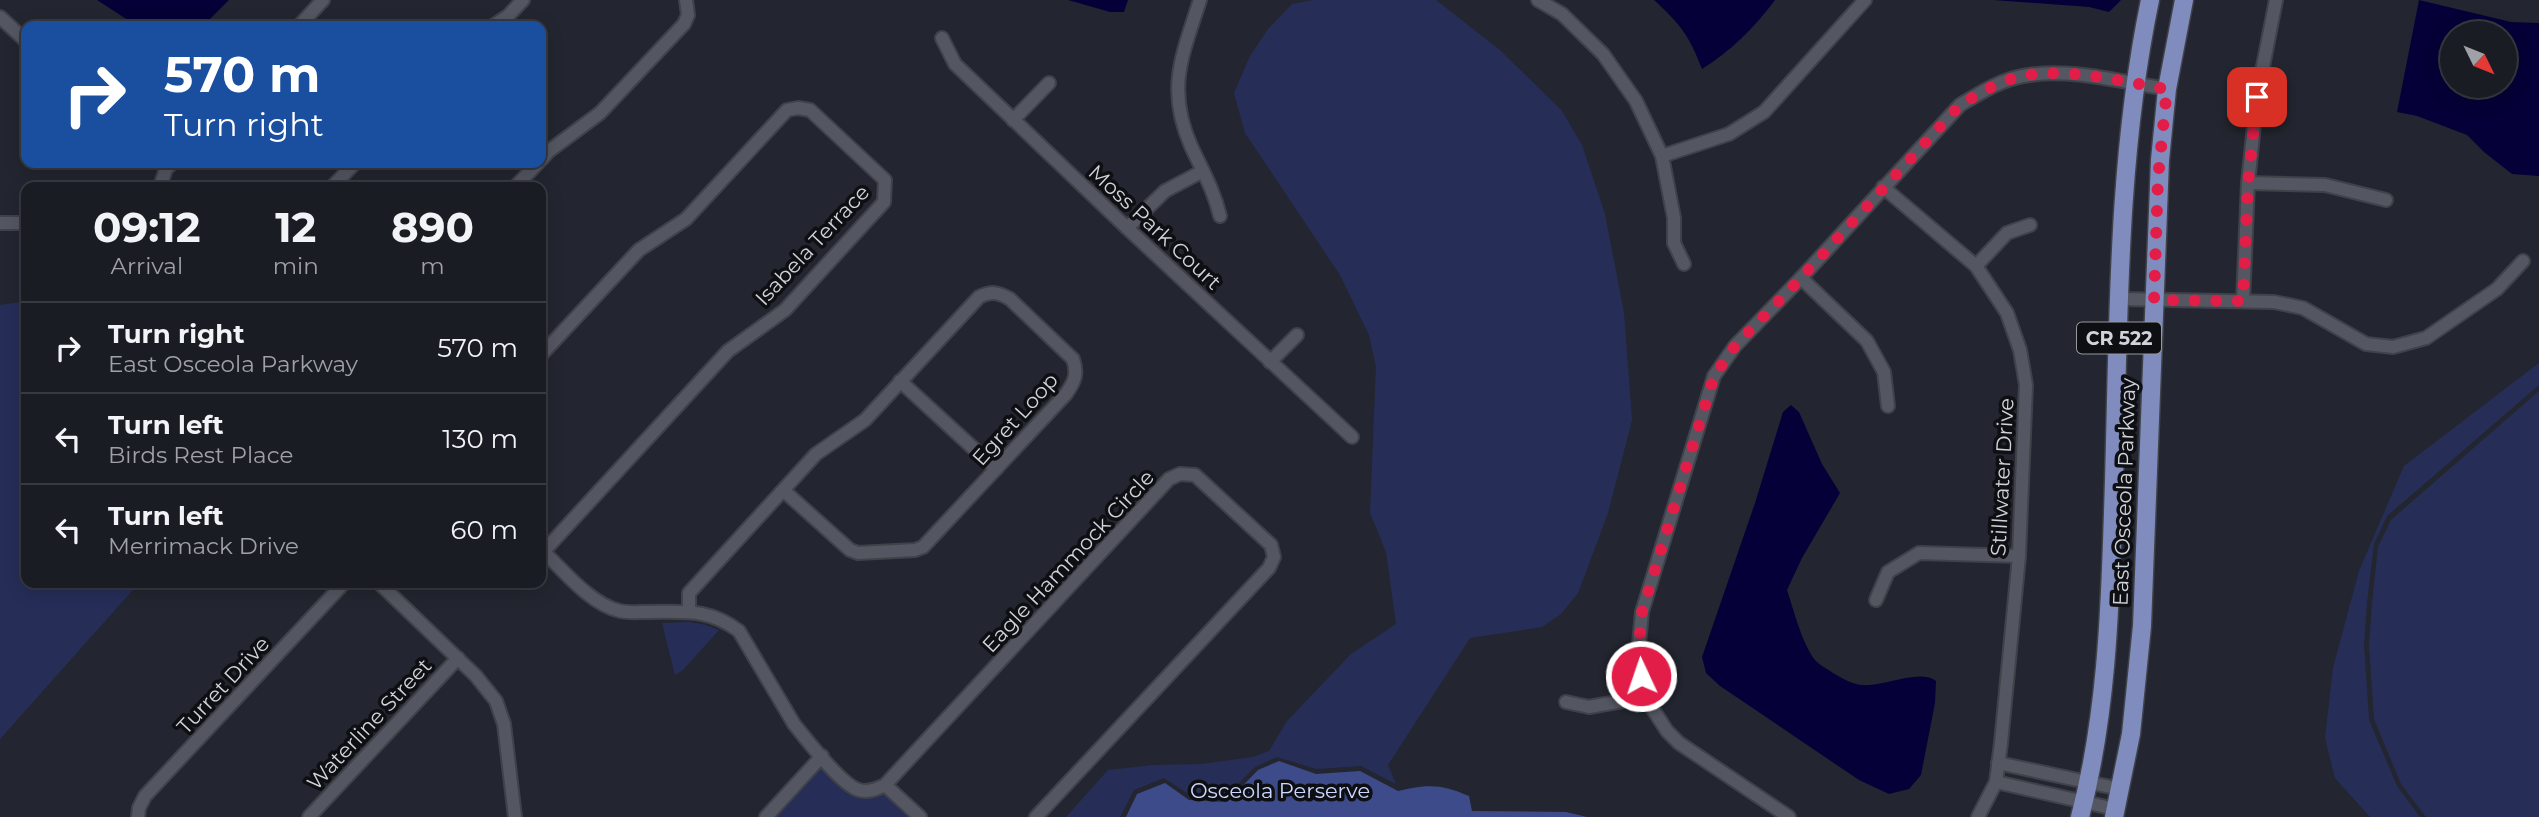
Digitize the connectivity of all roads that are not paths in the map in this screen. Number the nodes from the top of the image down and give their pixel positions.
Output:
1 (323, 0) edge
2 (523, 0) edge
3 (687, 0) edge
4 (1200, 0) edge
5 (1538, 0) edge
6 (1865, 0) edge
7 (2150, 0) edge
8 (2184, 0) edge
9 (2276, 0) edge
10 (0, 17) edge
11 (304, 21) edge
12 (500, 21) edge
13 (21, 36) edge
14 (942, 38) dead end
15 (1049, 83) dead end
16 (2134, 84) junction
17 (2167, 89) junction
18 (1013, 120) junction
19 (546, 153) edge
20 (1662, 156) junction
21 (350, 168) edge
22 (533, 168) edge
23 (1203, 171) junction
24 (337, 182) edge
25 (520, 182) edge
26 (2248, 183) junction
27 (1883, 187) junction
28 (2386, 200) dead end
29 (1220, 216) dead end
30 (0, 223) edge
31 (21, 223) edge
32 (2030, 225) dead end
33 (1127, 228) junction
34 (2523, 261) dead end
35 (1684, 264) dead end
36 (1976, 266) junction
37 (1801, 278) junction
38 (2120, 299) junction
39 (2154, 300) junction
40 (2243, 301) junction
41 (1297, 335) dead end
42 (546, 350) edge
43 (1270, 362) junction
44 (900, 381) junction
45 (1888, 406) dead end
46 (1352, 437) dead end
47 (996, 468) junction
48 (783, 489) junction
49 (546, 546) edge
50 (546, 554) edge
51 (2019, 556) junction
52 (339, 588) edge
53 (384, 588) edge
54 (1876, 600) dead end
55 (689, 612) junction
56 (458, 658) junction
57 (1645, 697) junction
58 (1566, 702) dead end
59 (822, 755) junction
60 (1998, 763) junction
61 (2088, 781) junction
62 (1996, 782) junction
63 (885, 785) junction
64 (2120, 789) junction
65 (2082, 809) edge
66 (2114, 813) edge
67 (138, 817) edge
68 (309, 817) edge
69 (514, 817) edge
70 (766, 817) edge
71 (920, 817) edge
72 (1036, 817) edge
73 (1788, 817) edge
74 (1978, 817) edge

1 - 11 street
2 - 12 street
3 - 19 street
4 - 23 street
5 - 20 street
6 - 20 street
7 - 16 main road, East Osceola Parkway / CR 522
8 - 17 main road, East Osceola Parkway / CR 522
9 - 26 street
10 - 13 street
14 - 18 street, Moss Park Court
15 - 18 street
16 - 17 street
16 - 27 street
16 - 38 main road, East Osceola Parkway / CR 522
17 - 39 main road, East Osceola Parkway / CR 522
18 - 33 street, Moss Park Court
20 - 35 street
21 - 24 street
22 - 25 street
23 - 29 street
23 - 33 street
26 - 28 street
26 - 40 street
27 - 36 street, Stillwater Drive
27 - 37 street
30 - 31 street
32 - 36 street
33 - 43 street, Moss Park Court
34 - 40 street
36 - 51 street, Stillwater Drive
37 - 45 street
37 - 57 street
38 - 39 street
38 - 61 main road, East Osceola Parkway / CR 522
39 - 40 street
39 - 64 main road, East Osceola Parkway / CR 522
41 - 43 street
42 - 49 street, Isabela Terrace
43 - 46 street, Moss Park Court
44 - 47 street
44 - 47 street, Egret Loop
44 - 48 street, Egret Loop
47 - 48 street, Egret Loop
48 - 55 street, Egret Loop
50 - 55 street
51 - 54 street
51 - 60 street, Stillwater Drive
52 - 67 street, Turret Drive
53 - 56 street
55 - 59 street
56 - 68 street, Waterline Street
56 - 69 street
57 - 58 street
57 - 73 street
59 - 63 street
59 - 70 street
60 - 61 street
60 - 62 street, Stillwater Drive
61 - 64 street
61 - 65 main road, East Osceola Parkway / CR 522
62 - 65 street
62 - 74 street, Stillwater Drive
63 - 71 street
63 - 72 street, Eagle Hammock Circle
64 - 66 main road, East Osceola Parkway / CR 522
65 - 66 street

